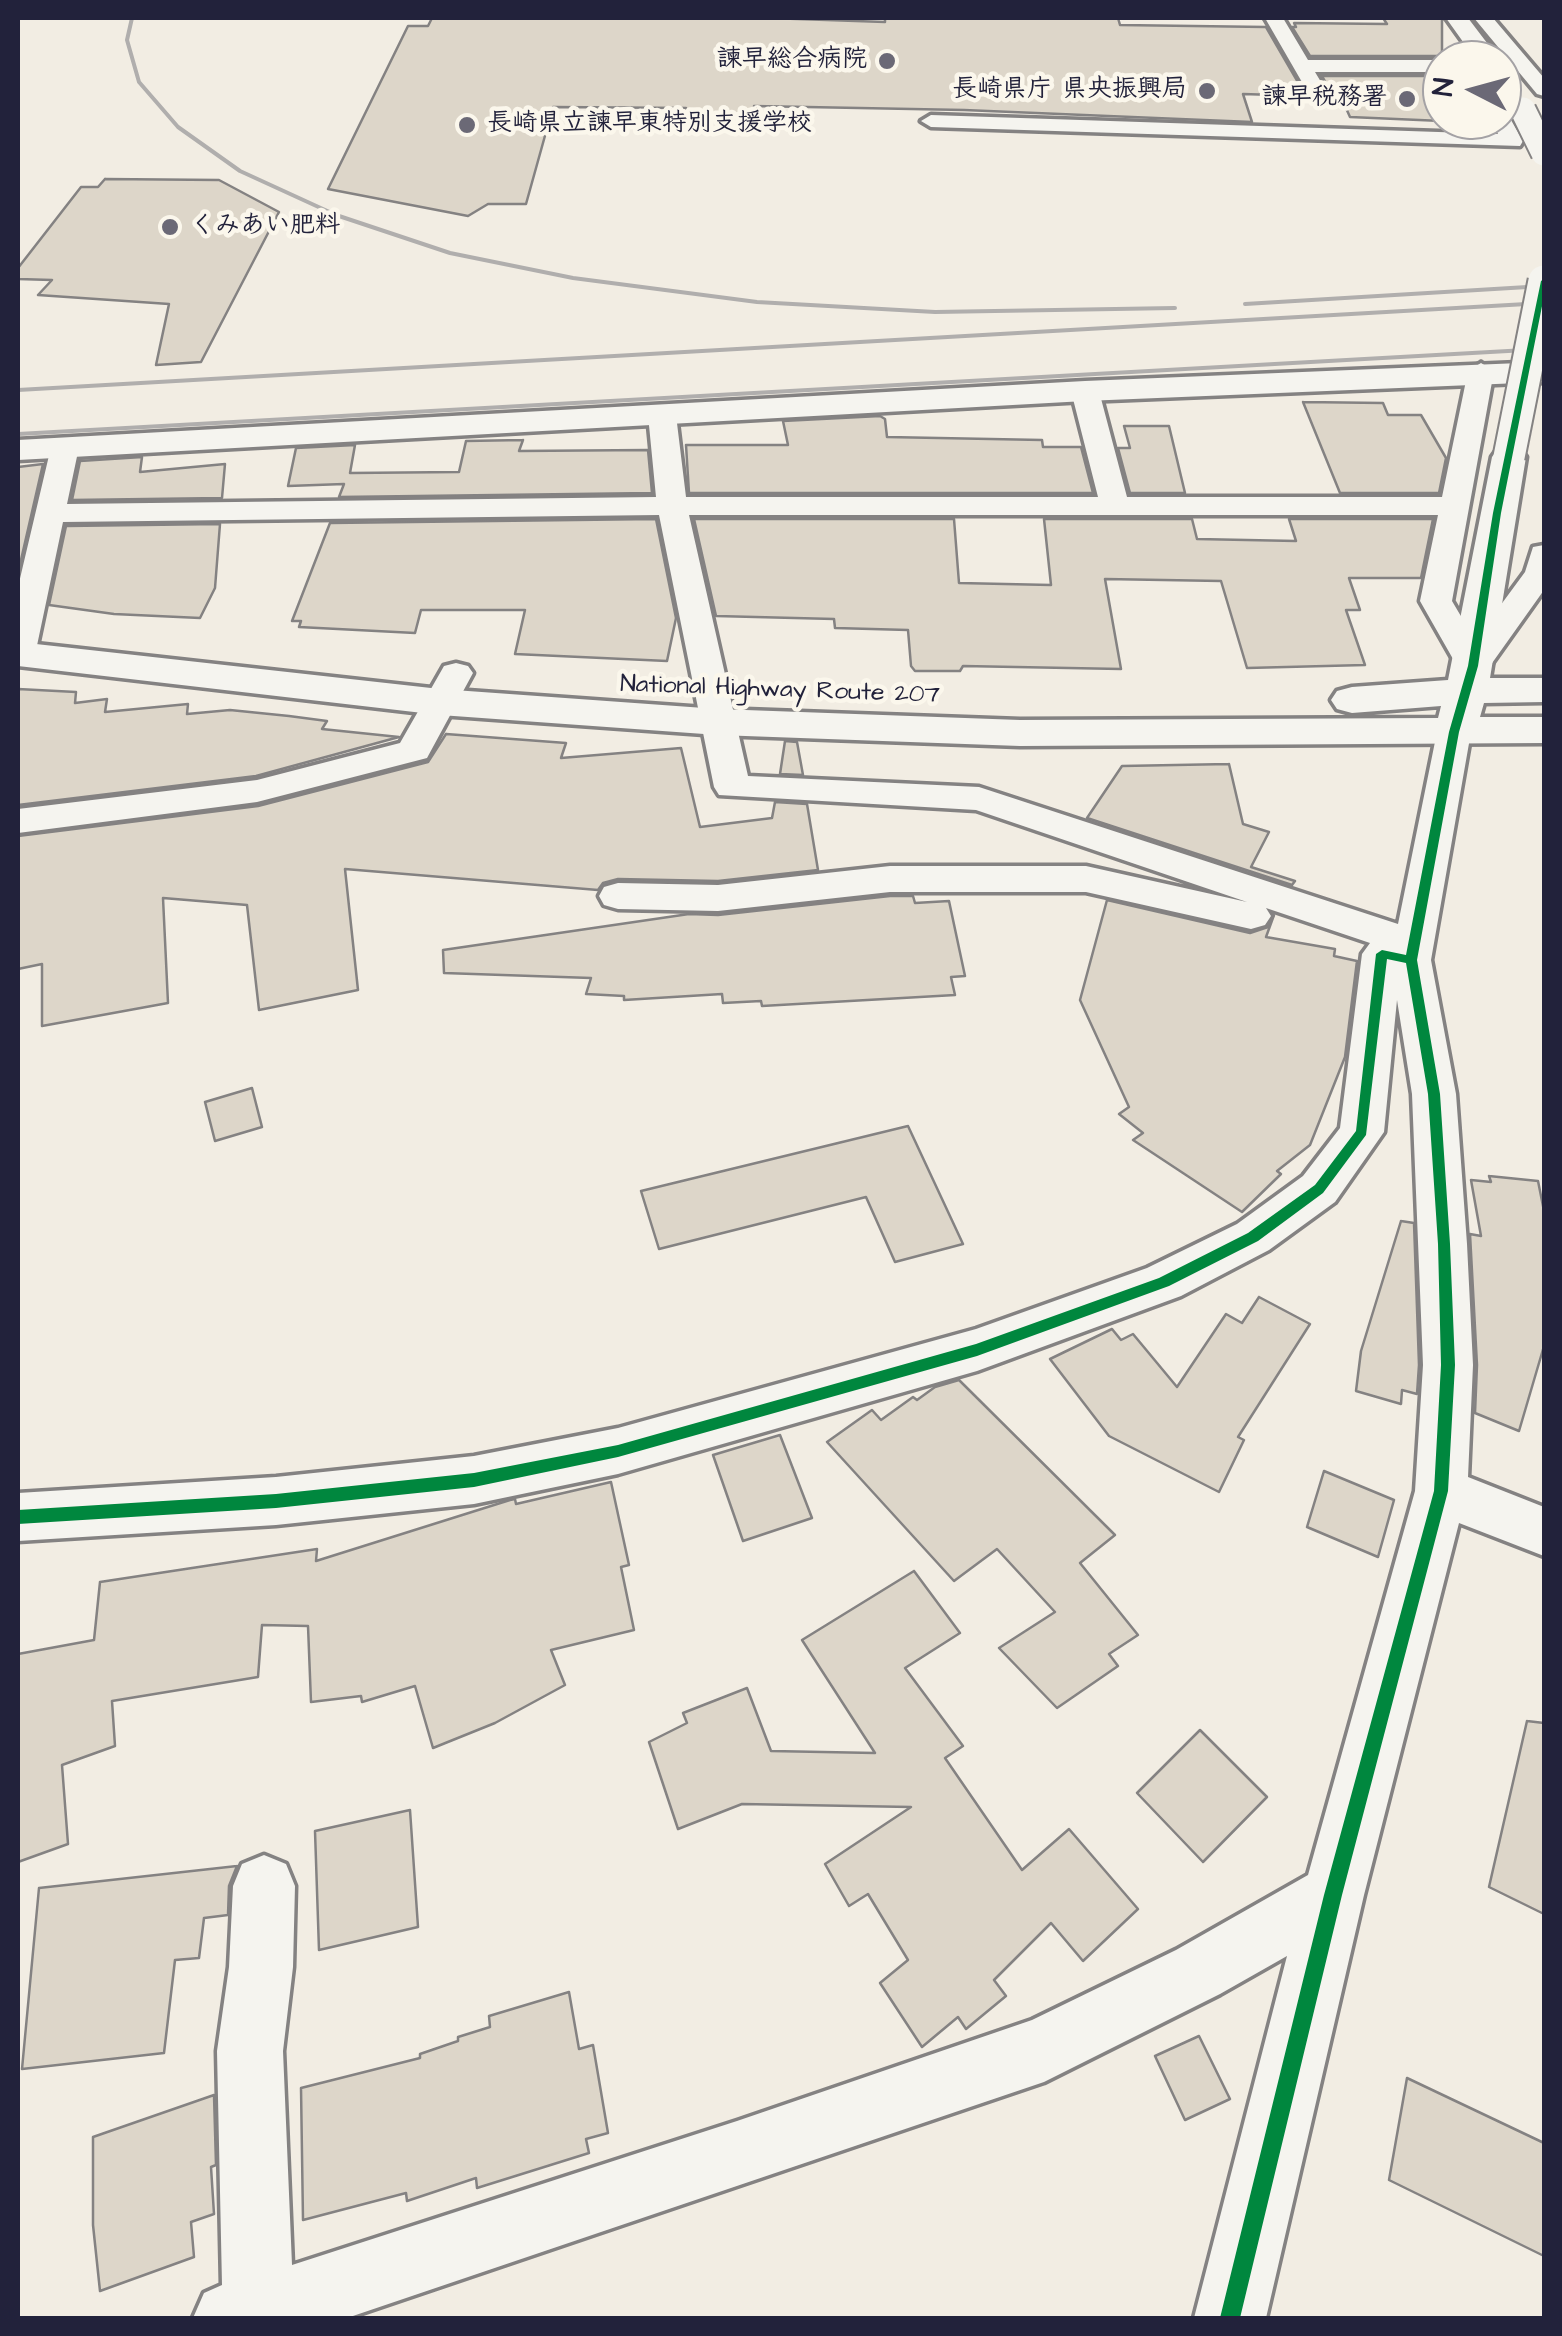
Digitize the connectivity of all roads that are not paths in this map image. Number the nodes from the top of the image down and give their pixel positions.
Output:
1 (1274, 18) edge
2 (1456, 18) edge
3 (1484, 40) edge
4 (1422, 56) edge
5 (1302, 66) junction
6 (1522, 72) edge
7 (1544, 90) edge
8 (932, 121) dead end
9 (1522, 121) edge
10 (1340, 132) junction
11 (1512, 141) joint
12 (1544, 149) edge
13 (1544, 281) edge
14 (1482, 371) junction
15 (1544, 372) edge
16 (1084, 391) junction
17 (662, 415) junction
18 (65, 448) junction
19 (18, 450) edge
20 (672, 506) junction
21 (1115, 506) junction
22 (1456, 506) junction
23 (50, 513) junction
24 (1544, 554) edge
25 (19, 643) edge
26 (1470, 678) junction
27 (448, 688) junction
28 (1544, 690) edge
29 (716, 707) junction
30 (1544, 730) edge
31 (1454, 732) junction
32 (18, 821) edge
33 (618, 896) dead end
34 (1401, 945) junction
35 (1440, 1491) junction
36 (18, 1517) edge
37 (1544, 1532) edge
38 (264, 1886) dead end
39 (1333, 1895) junction
40 (244, 2314) edge
41 (1233, 2317) edge

1 - 5 street
2 - 3 street
4 - 5 street
5 - 10 street
6 - 7 street
8 - 10 street
9 - 12 street, bridge
10 - 11 street
11 - 12 street
13 - 26 street, bridge
14 - 15 street
14 - 16 street
14 - 22 street
16 - 17 street
16 - 21 street
17 - 18 street
17 - 20 street
18 - 19 street
18 - 23 street
20 - 21 street
20 - 23 street
20 - 29 street
21 - 22 street
22 - 26 street
23 - 25 street
24 - 26 street
25 - 27 street
26 - 28 street, National Highway Route 207
26 - 29 street, National Highway Route 207
26 - 31 street
27 - 29 street
27 - 32 street
29 - 31 street
29 - 34 street
30 - 31 street
31 - 34 street
33 - 34 street
34 - 35 street
34 - 36 street
35 - 37 street
35 - 39 street
38 - 40 street
39 - 40 street
39 - 41 street

